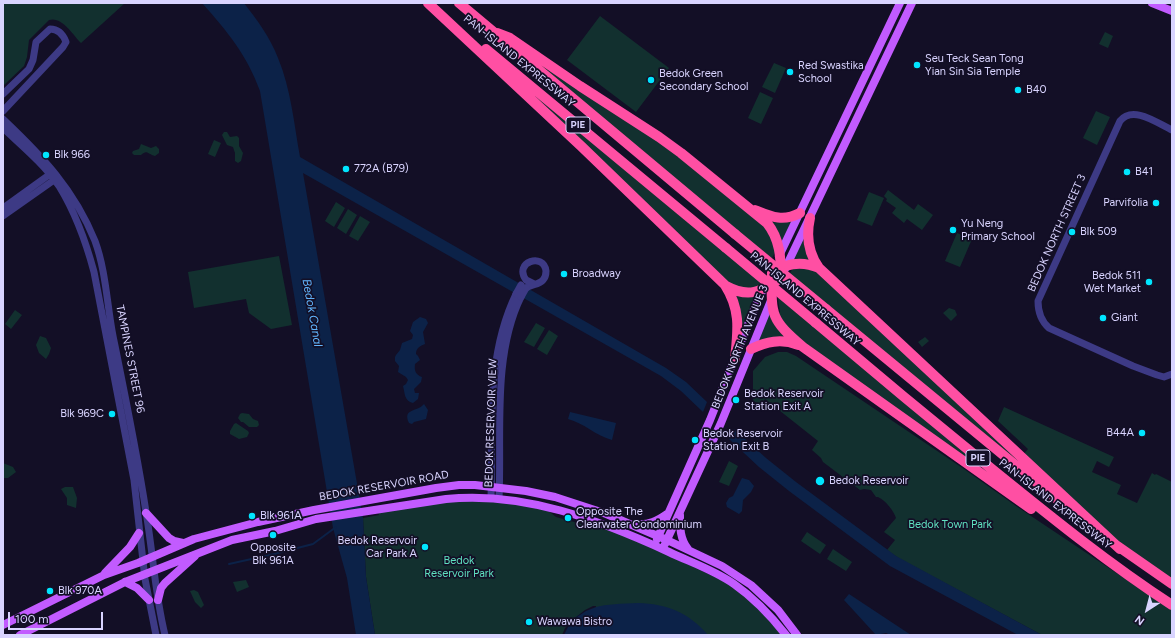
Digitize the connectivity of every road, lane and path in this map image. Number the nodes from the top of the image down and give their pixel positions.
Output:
1 (428, 3) edge
2 (459, 3) edge
3 (900, 3) edge
4 (912, 3) edge
5 (1152, 3) edge
6 (1172, 11) edge
7 (497, 33) junction
8 (3, 94) edge
9 (3, 111) edge
10 (3, 119) edge
11 (3, 128) edge
12 (1172, 130) edge
13 (54, 176) junction
14 (748, 207) junction
15 (3, 208) edge
16 (800, 213) junction
17 (3, 216) edge
18 (810, 218) junction
19 (780, 253) junction
20 (785, 265) junction
21 (819, 268) junction
22 (772, 272) junction
23 (523, 275) junction
24 (781, 278) junction
25 (534, 284) junction
26 (725, 285) junction
27 (524, 286) junction
28 (767, 287) junction
29 (771, 299) junction
30 (803, 347) junction
31 (751, 349) junction
32 (735, 358) junction
33 (1172, 375) edge
34 (1172, 382) edge
35 (496, 487) junction
36 (495, 498) junction
37 (680, 512) junction
38 (146, 513) junction
39 (668, 514) junction
40 (1057, 522) junction
41 (632, 524) junction
42 (139, 533) junction
43 (658, 536) junction
44 (667, 540) junction
45 (183, 543) junction
46 (654, 545) junction
47 (663, 549) junction
48 (1120, 549) junction
49 (689, 550) junction
50 (199, 553) junction
51 (152, 556) junction
52 (143, 560) junction
53 (154, 570) junction
54 (104, 574) junction
55 (144, 574) junction
56 (125, 582) junction
57 (1172, 584) edge
58 (149, 600) junction
59 (158, 600) junction
60 (1172, 605) edge
61 (3, 625) edge
62 (20, 635) edge
63 (156, 635) edge
64 (165, 635) edge
65 (786, 635) edge
66 (797, 635) edge

1 - 26 highway
1 - 40 highway, PAN-ISLAND EXPRESSWAY / PIE, bridge
2 - 7 highway, PAN-ISLAND EXPRESSWAY / PIE
3 - 16 main road, BEDOK NORTH AVENUE 3
4 - 18 main road
5 - 6 main road
7 - 14 highway
7 - 48 highway, PAN-ISLAND EXPRESSWAY / PIE, bridge
8 - 9 street
10 - 13 street, TAMPINES STREET 96
11 - 13 street, TAMPINES STREET 96
12 - 33 street, BEDOK NORTH STREET 3
13 - 15 street
13 - 17 street
13 - 38 street, TAMPINES STREET 96
13 - 42 street, TAMPINES STREET 96
14 - 16 highway
14 - 19 highway
16 - 19 main road, BEDOK NORTH AVENUE 3
18 - 20 main road
18 - 21 highway
19 - 20 highway
19 - 22 main road, BEDOK NORTH AVENUE 3
20 - 21 highway
20 - 22 highway
20 - 24 highway
21 - 48 highway
22 - 28 highway
23 - 25 street
23 - 25 street, BEDOK RESERVOIR VIEW
23 - 27 street, BEDOK RESERVOIR VIEW
24 - 28 highway
24 - 29 main road, BEDOK NORTH AVENUE 3
25 - 27 street, BEDOK RESERVOIR VIEW
26 - 28 highway
26 - 32 highway
27 - 35 street, BEDOK RESERVOIR VIEW, bridge
28 - 29 highway
28 - 32 main road, BEDOK NORTH AVENUE 3
29 - 30 highway
29 - 31 main road, BEDOK NORTH AVENUE 3
30 - 31 highway
30 - 40 highway
31 - 37 main road, BEDOK NORTH AVENUE 3
32 - 39 main road, BEDOK NORTH AVENUE 3
33 - 34 street
35 - 36 street, BEDOK RESERVOIR VIEW
35 - 41 main road, BEDOK RESERVOIR ROAD
35 - 45 main road, BEDOK RESERVOIR ROAD
36 - 46 main road, BEDOK RESERVOIR ROAD
36 - 50 main road, BEDOK RESERVOIR ROAD
37 - 44 main road, BEDOK NORTH AVENUE 3
37 - 49 main road
38 - 45 main road
38 - 51 street, TAMPINES STREET 96
39 - 41 main road
39 - 43 main road, BEDOK NORTH AVENUE 3
40 - 60 highway, PAN-ISLAND EXPRESSWAY / PIE
41 - 43 main road, BEDOK RESERVOIR ROAD
42 - 52 street, TAMPINES STREET 96
42 - 54 main road
43 - 44 main road, BEDOK RESERVOIR ROAD
43 - 46 main road, BEDOK NORTH AVENUE 3
44 - 47 main road, BEDOK NORTH AVENUE 3
44 - 49 main road, BEDOK RESERVOIR ROAD
45 - 51 main road, BEDOK RESERVOIR ROAD
46 - 47 main road, BEDOK RESERVOIR ROAD
47 - 65 main road, BEDOK RESERVOIR ROAD
48 - 57 highway, PAN-ISLAND EXPRESSWAY / PIE
49 - 66 main road, BEDOK RESERVOIR ROAD
50 - 53 main road, BEDOK RESERVOIR ROAD
50 - 59 main road
51 - 52 main road, BEDOK RESERVOIR ROAD
51 - 53 street, TAMPINES STREET 96
52 - 54 main road, BEDOK RESERVOIR ROAD
52 - 55 street, TAMPINES STREET 96
53 - 55 main road, BEDOK RESERVOIR ROAD
53 - 59 street, TAMPINES STREET 96
54 - 61 main road, BEDOK RESERVOIR ROAD
55 - 56 main road, BEDOK RESERVOIR ROAD
55 - 58 street, TAMPINES STREET 96
56 - 58 main road
56 - 62 main road, BEDOK RESERVOIR ROAD
58 - 63 street, TAMPINES STREET 96
59 - 64 street, TAMPINES STREET 96

